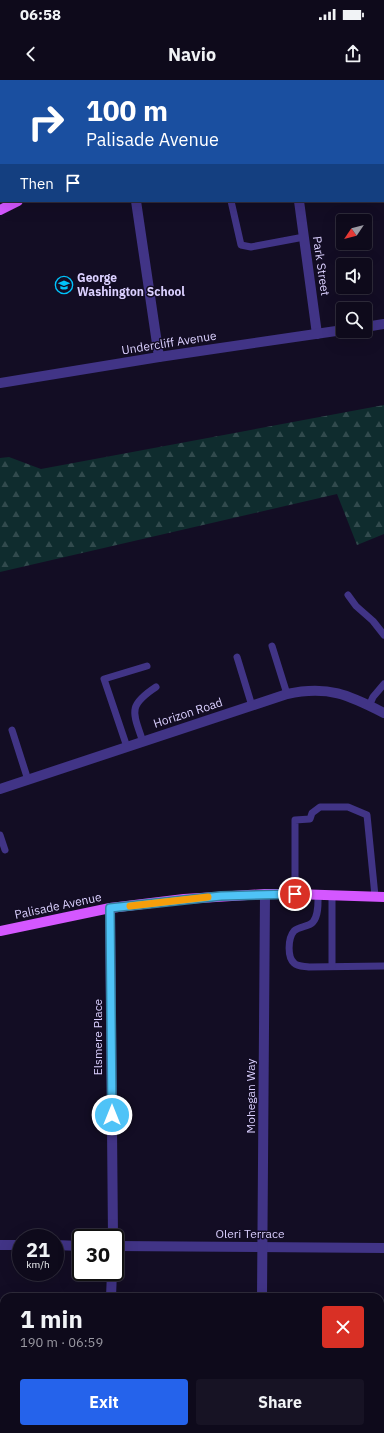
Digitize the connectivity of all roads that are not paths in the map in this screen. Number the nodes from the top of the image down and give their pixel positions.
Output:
1 (16, 202) edge
2 (136, 202) edge
3 (299, 202) edge
4 (233, 203) edge
5 (0, 210) edge
6 (304, 237) junction
7 (384, 324) edge
8 (372, 326) edge
9 (336, 331) edge
10 (317, 334) junction
11 (159, 357) junction
12 (0, 383) edge
13 (348, 595) dead end
14 (384, 635) edge
15 (272, 646) dead end
16 (237, 657) dead end
17 (147, 666) dead end
18 (384, 684) edge
19 (156, 687) dead end
20 (287, 694) junction
21 (252, 706) junction
22 (369, 706) junction
23 (384, 713) edge
24 (12, 730) dead end
25 (143, 742) junction
26 (127, 747) junction
27 (28, 780) junction
28 (0, 789) edge
29 (0, 835) edge
30 (5, 850) dead end
31 (265, 894) junction
32 (295, 894) junction
33 (318, 894) junction
34 (332, 895) junction
35 (380, 897) edge
36 (110, 908) junction
37 (0, 931) edge
38 (332, 966) junction
39 (384, 966) edge
40 (113, 1229) edge
41 (0, 1245) edge
42 (12, 1245) edge
43 (124, 1246) edge
44 (263, 1247) junction
45 (384, 1248) edge
46 (112, 1281) edge
47 (111, 1293) edge
48 (262, 1293) edge

1 - 5 main road
2 - 11 street
3 - 6 street, Park Street
4 - 6 lane
6 - 10 street, Park Street
7 - 8 street
9 - 10 street, Undercliff Avenue
10 - 11 street, Undercliff Avenue
11 - 12 street, Undercliff Avenue
13 - 14 lane
15 - 20 lane
16 - 21 lane
17 - 26 lane
18 - 22 lane
19 - 25 lane
20 - 21 street, Horizon Road
20 - 22 street, Horizon Road
21 - 25 street, Horizon Road
22 - 23 street, Horizon Road
24 - 27 lane
25 - 26 street, Horizon Road
26 - 27 street, Horizon Road
27 - 28 street, Horizon Road
29 - 30 lane
31 - 32 main road, Palisade Avenue
31 - 36 main road, Palisade Avenue
31 - 44 street, Mohegan Way
32 - 33 main road, Palisade Avenue
32 - 35 lane
33 - 34 main road, Palisade Avenue
33 - 38 lane
34 - 35 main road, Palisade Avenue
34 - 38 lane
36 - 37 main road, Palisade Avenue
36 - 40 street, Elsmere Place
38 - 39 lane
41 - 42 street
43 - 44 street, Oleri Terrace
44 - 45 street, Oleri Terrace
44 - 48 street, Mohegan Way
46 - 47 street

